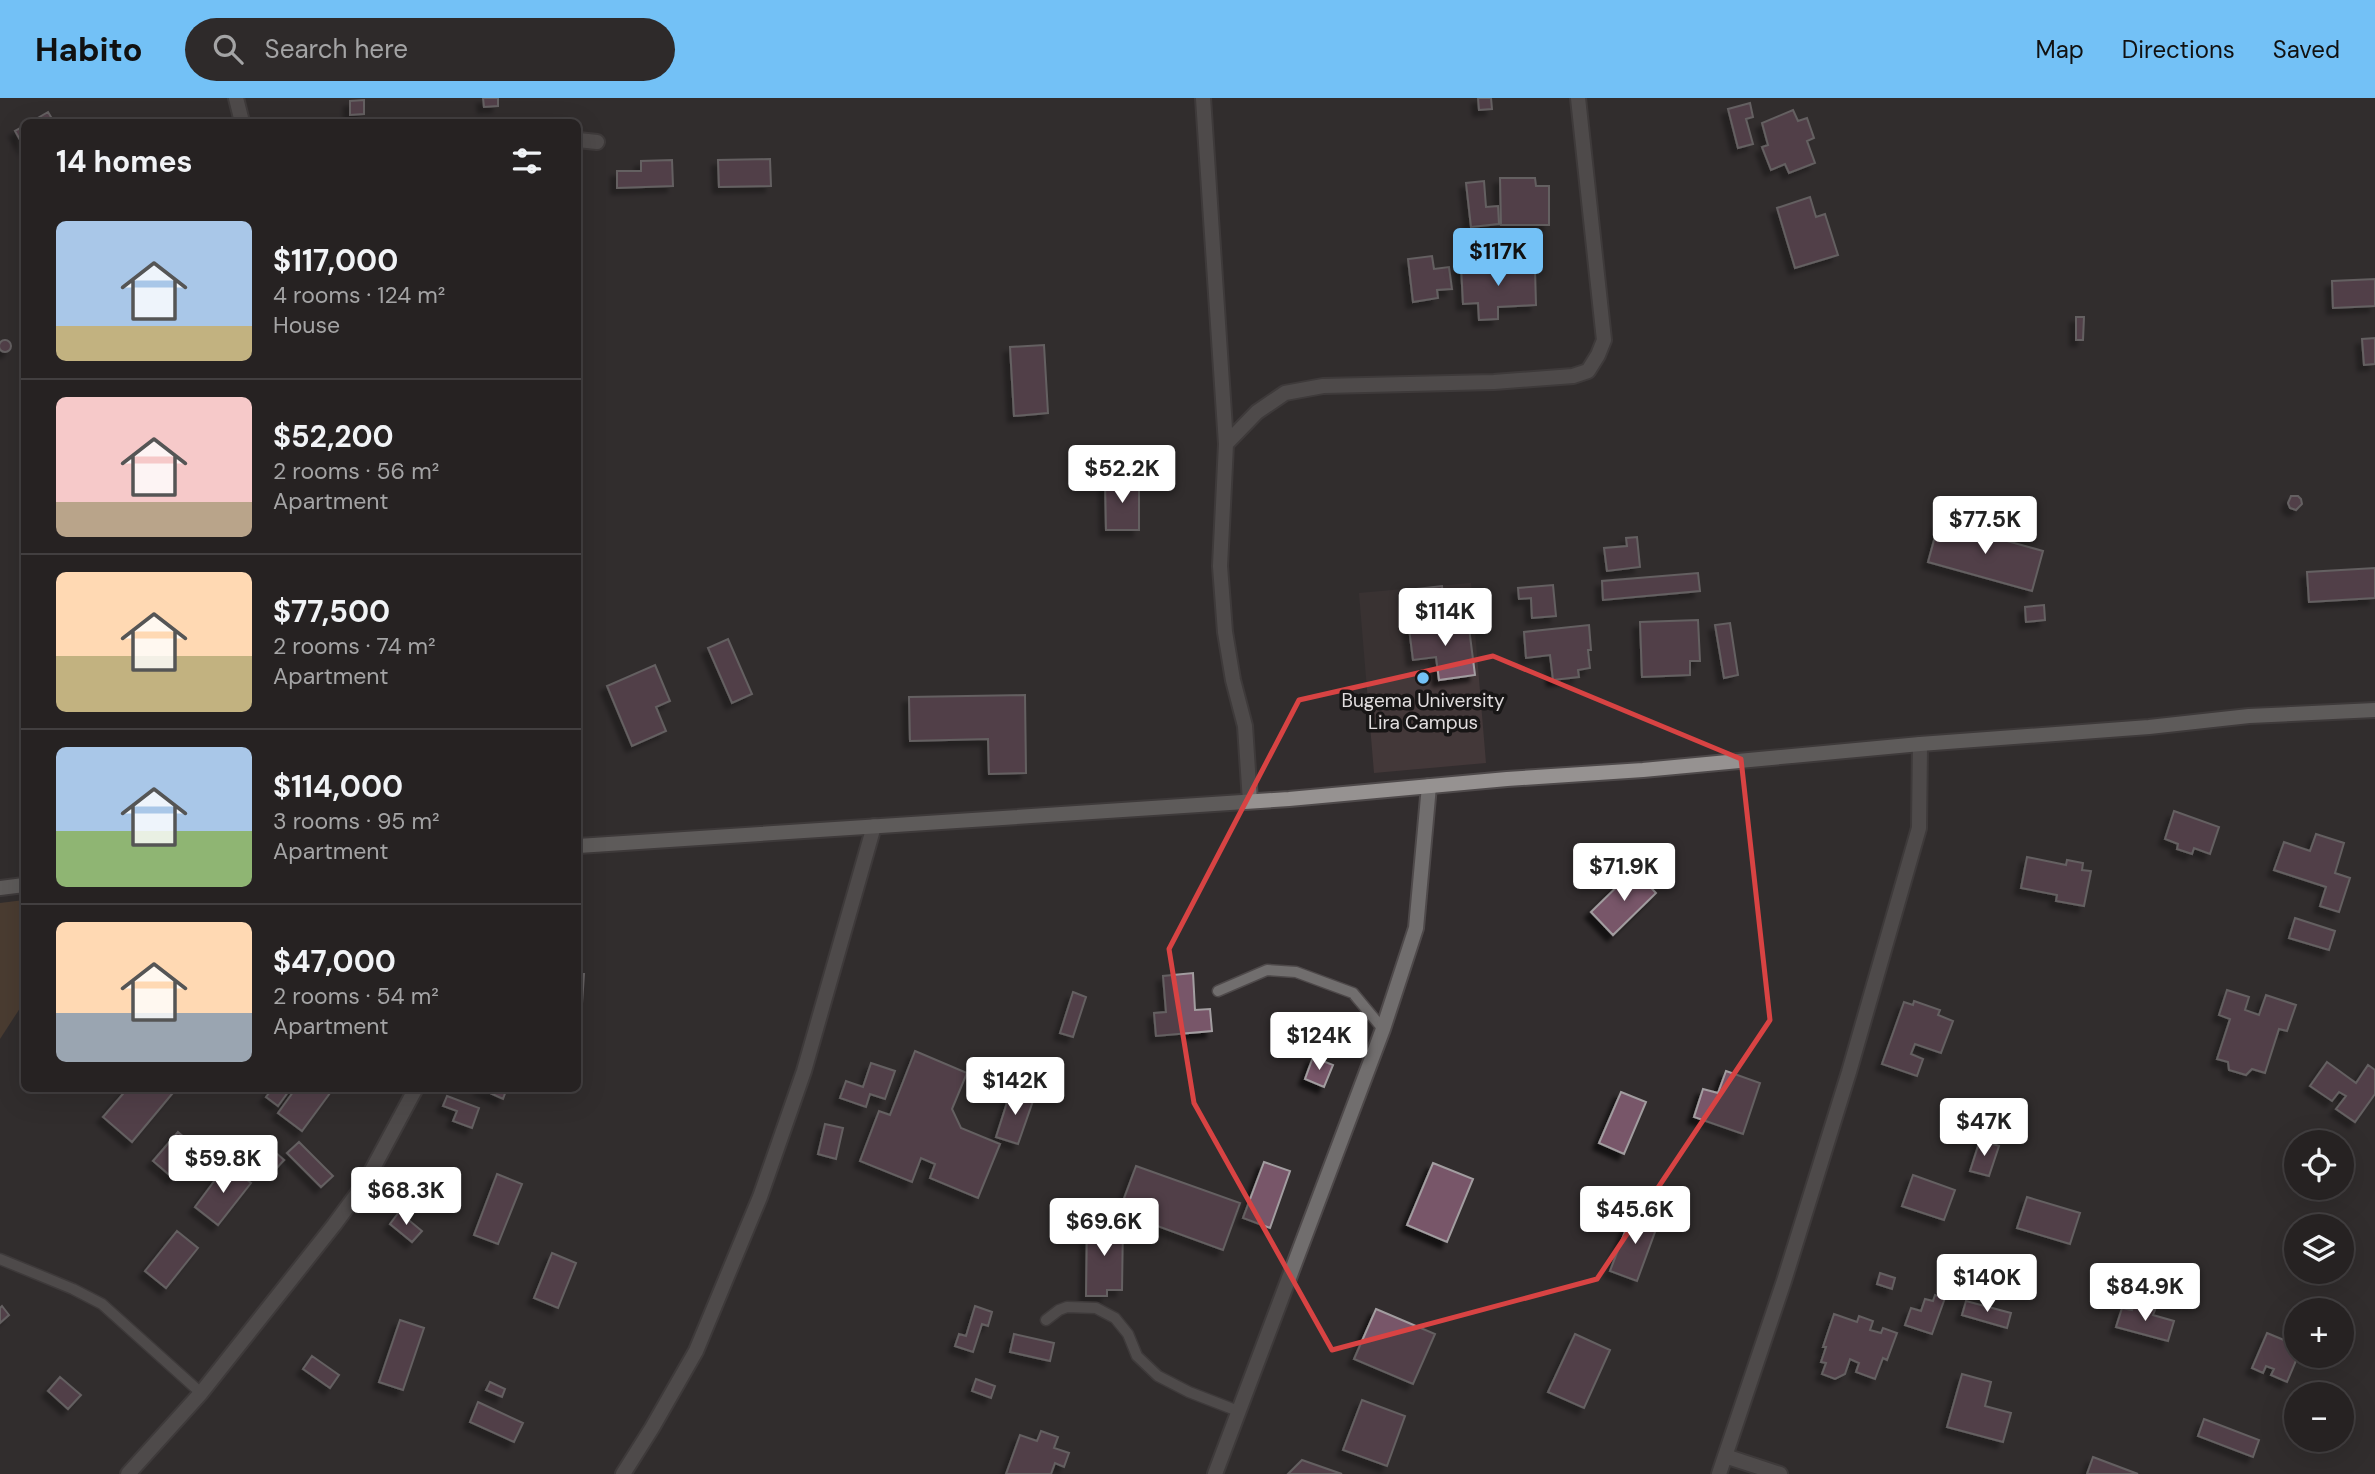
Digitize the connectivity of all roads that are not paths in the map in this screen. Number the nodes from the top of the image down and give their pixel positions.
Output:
1 (236, 98) edge
2 (1203, 98) edge
3 (1578, 98) edge
4 (241, 119) edge
5 (581, 140) edge
6 (597, 142) dead end
7 (1226, 444) junction
8 (2375, 710) edge
9 (1920, 744) junction
10 (1429, 786) junction
11 (1250, 801) junction
12 (874, 826) junction
13 (581, 846) edge
14 (21, 886) edge
15 (0, 888) edge
16 (1218, 991) dead end
17 (1383, 1029) junction
18 (414, 1092) edge
19 (0, 1258) edge
20 (1046, 1320) dead end
21 (201, 1393) junction
22 (1238, 1411) junction
23 (1725, 1456) junction
24 (128, 1474) edge
25 (622, 1474) edge
26 (1215, 1474) edge
27 (1719, 1474) edge
28 (1780, 1474) edge

1 - 4 street
2 - 7 street
3 - 7 street
5 - 6 street
7 - 11 street
8 - 9 street
9 - 10 street
9 - 23 street
10 - 11 street
10 - 17 street
11 - 12 street
12 - 13 street
12 - 25 street
14 - 15 street
16 - 17 lane
17 - 22 street
18 - 21 street
19 - 21 lane
20 - 22 lane
21 - 24 street
22 - 26 street
23 - 27 street
23 - 28 street

